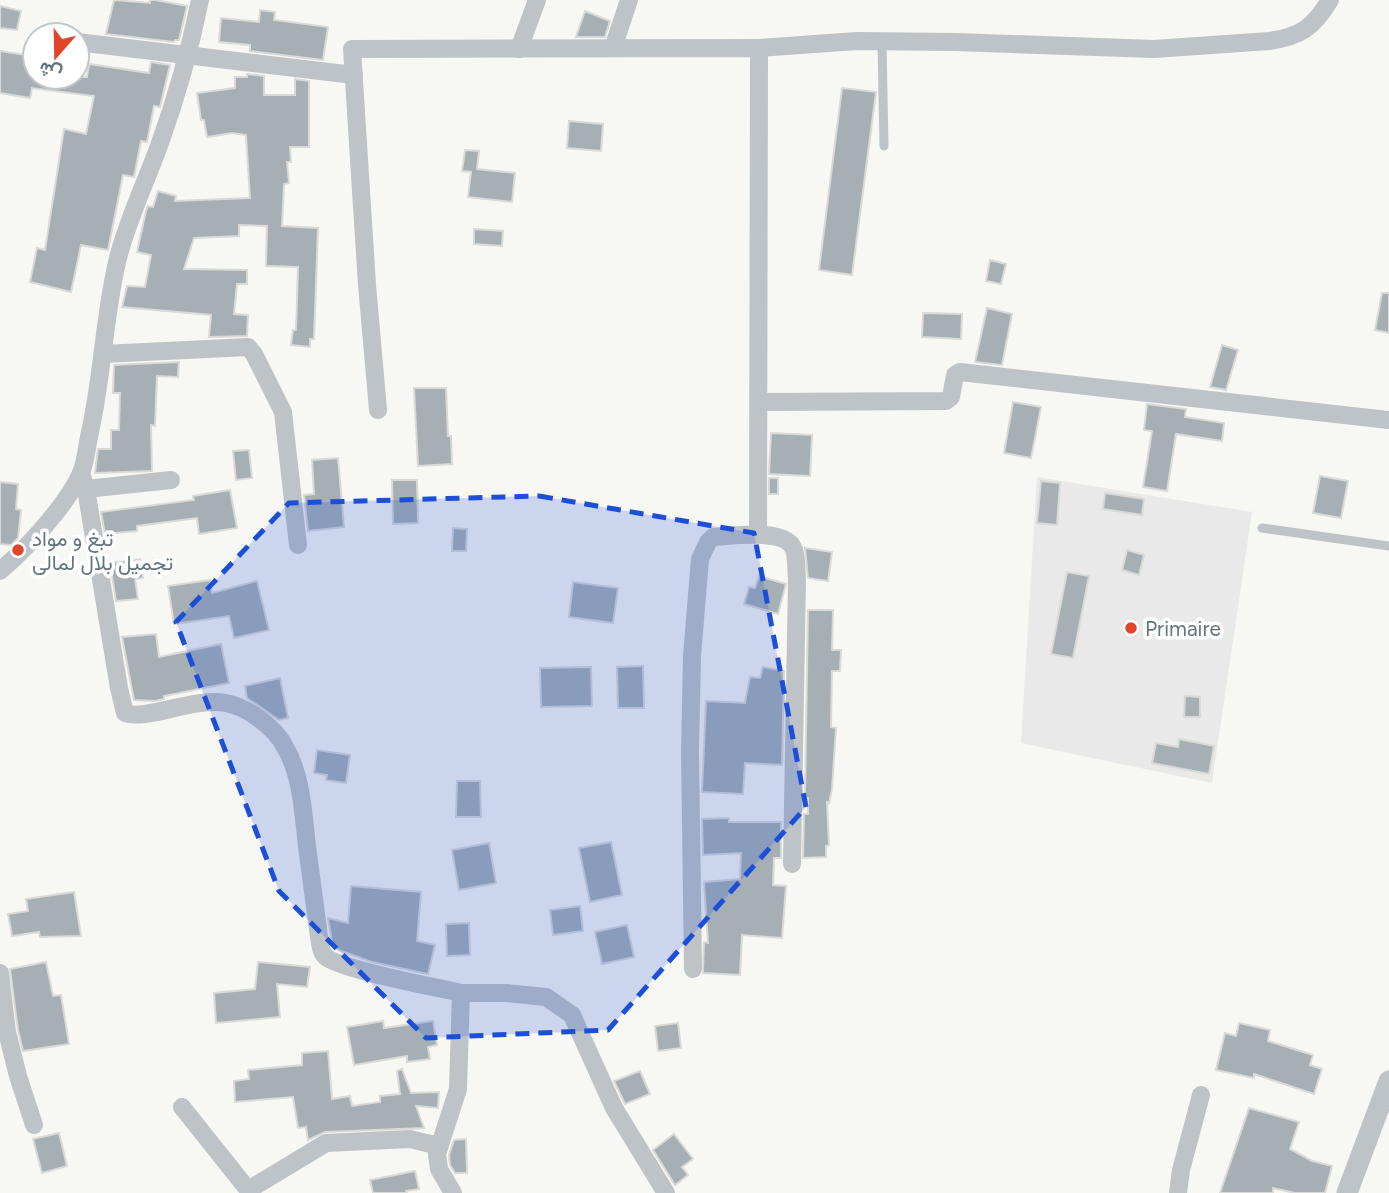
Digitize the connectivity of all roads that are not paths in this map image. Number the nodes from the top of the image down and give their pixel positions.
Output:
1 (200, 0) edge
2 (537, 0) edge
3 (629, 0) edge
4 (1330, 0) edge
5 (882, 41) junction
6 (91, 43) edge
7 (613, 48) junction
8 (759, 48) junction
9 (520, 49) junction
10 (189, 53) junction
11 (354, 75) junction
12 (884, 146) dead end
13 (103, 354) junction
14 (759, 402) junction
15 (378, 410) dead end
16 (1389, 420) edge
17 (171, 480) dead end
18 (83, 481) junction
19 (1262, 528) dead end
20 (758, 534) junction
21 (298, 545) dead end
22 (1389, 546) edge
23 (0, 571) edge
24 (792, 864) dead end
25 (693, 970) dead end
26 (0, 973) edge
27 (461, 993) junction
28 (1389, 1081) edge
29 (1200, 1095) dead end
30 (181, 1107) dead end
31 (34, 1125) dead end
32 (439, 1146) junction
33 (453, 1193) edge
34 (666, 1193) edge
35 (1178, 1193) edge
36 (1347, 1193) edge

1 - 10 street
2 - 9 street
3 - 7 street
4 - 5 street
5 - 8 street
5 - 12 lane
6 - 10 street
7 - 8 street
7 - 9 street
8 - 14 street
9 - 11 street
10 - 11 street
10 - 13 street
11 - 15 street
13 - 18 street
13 - 21 street
14 - 16 street
14 - 20 street
17 - 18 street
18 - 23 street
18 - 27 street
19 - 22 lane
20 - 24 street
20 - 25 street
26 - 31 street
27 - 32 street
27 - 34 street
28 - 36 street
29 - 35 street
30 - 32 street
32 - 33 street

